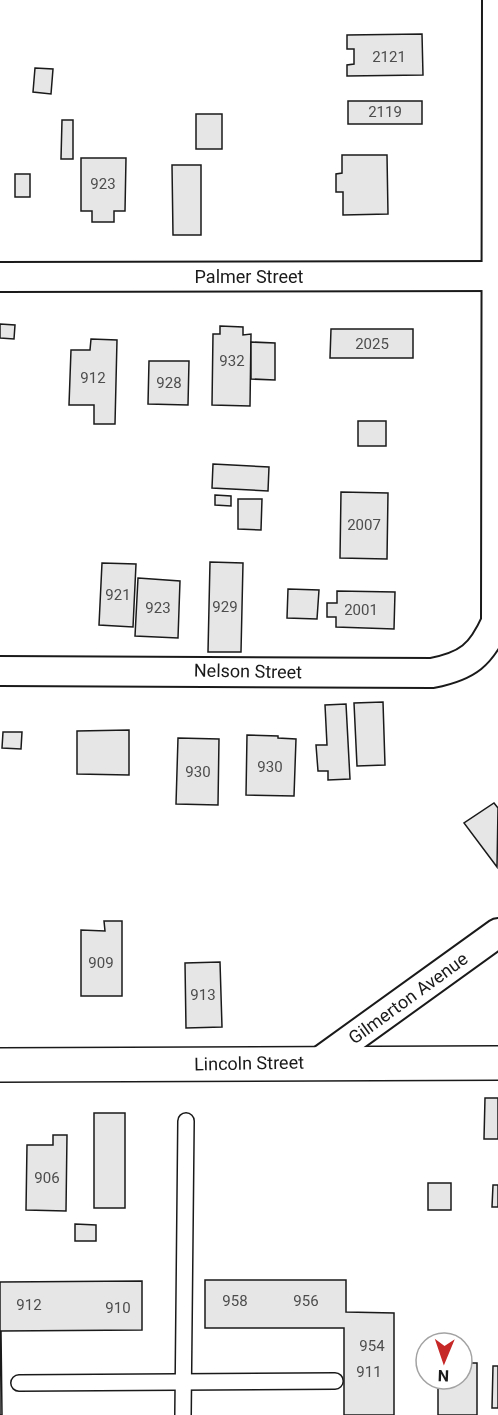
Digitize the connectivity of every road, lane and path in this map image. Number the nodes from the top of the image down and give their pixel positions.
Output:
1 (497, 0) edge
2 (497, 276) edge
3 (0, 277) edge
4 (0, 670) edge
5 (498, 933) edge
6 (319, 1062) junction
7 (498, 1063) edge
8 (0, 1065) edge
9 (186, 1121) dead end
10 (335, 1381) dead end
11 (183, 1382) junction
12 (19, 1383) dead end
13 (183, 1415) edge

1 - 2 street
2 - 3 street, Palmer Street
2 - 4 street, Nelson Street
5 - 6 street, Gilmerton Avenue
6 - 7 street, Lincoln Street
6 - 8 street, Lincoln Street
9 - 11 lane
10 - 11 lane
11 - 12 lane
11 - 13 lane

